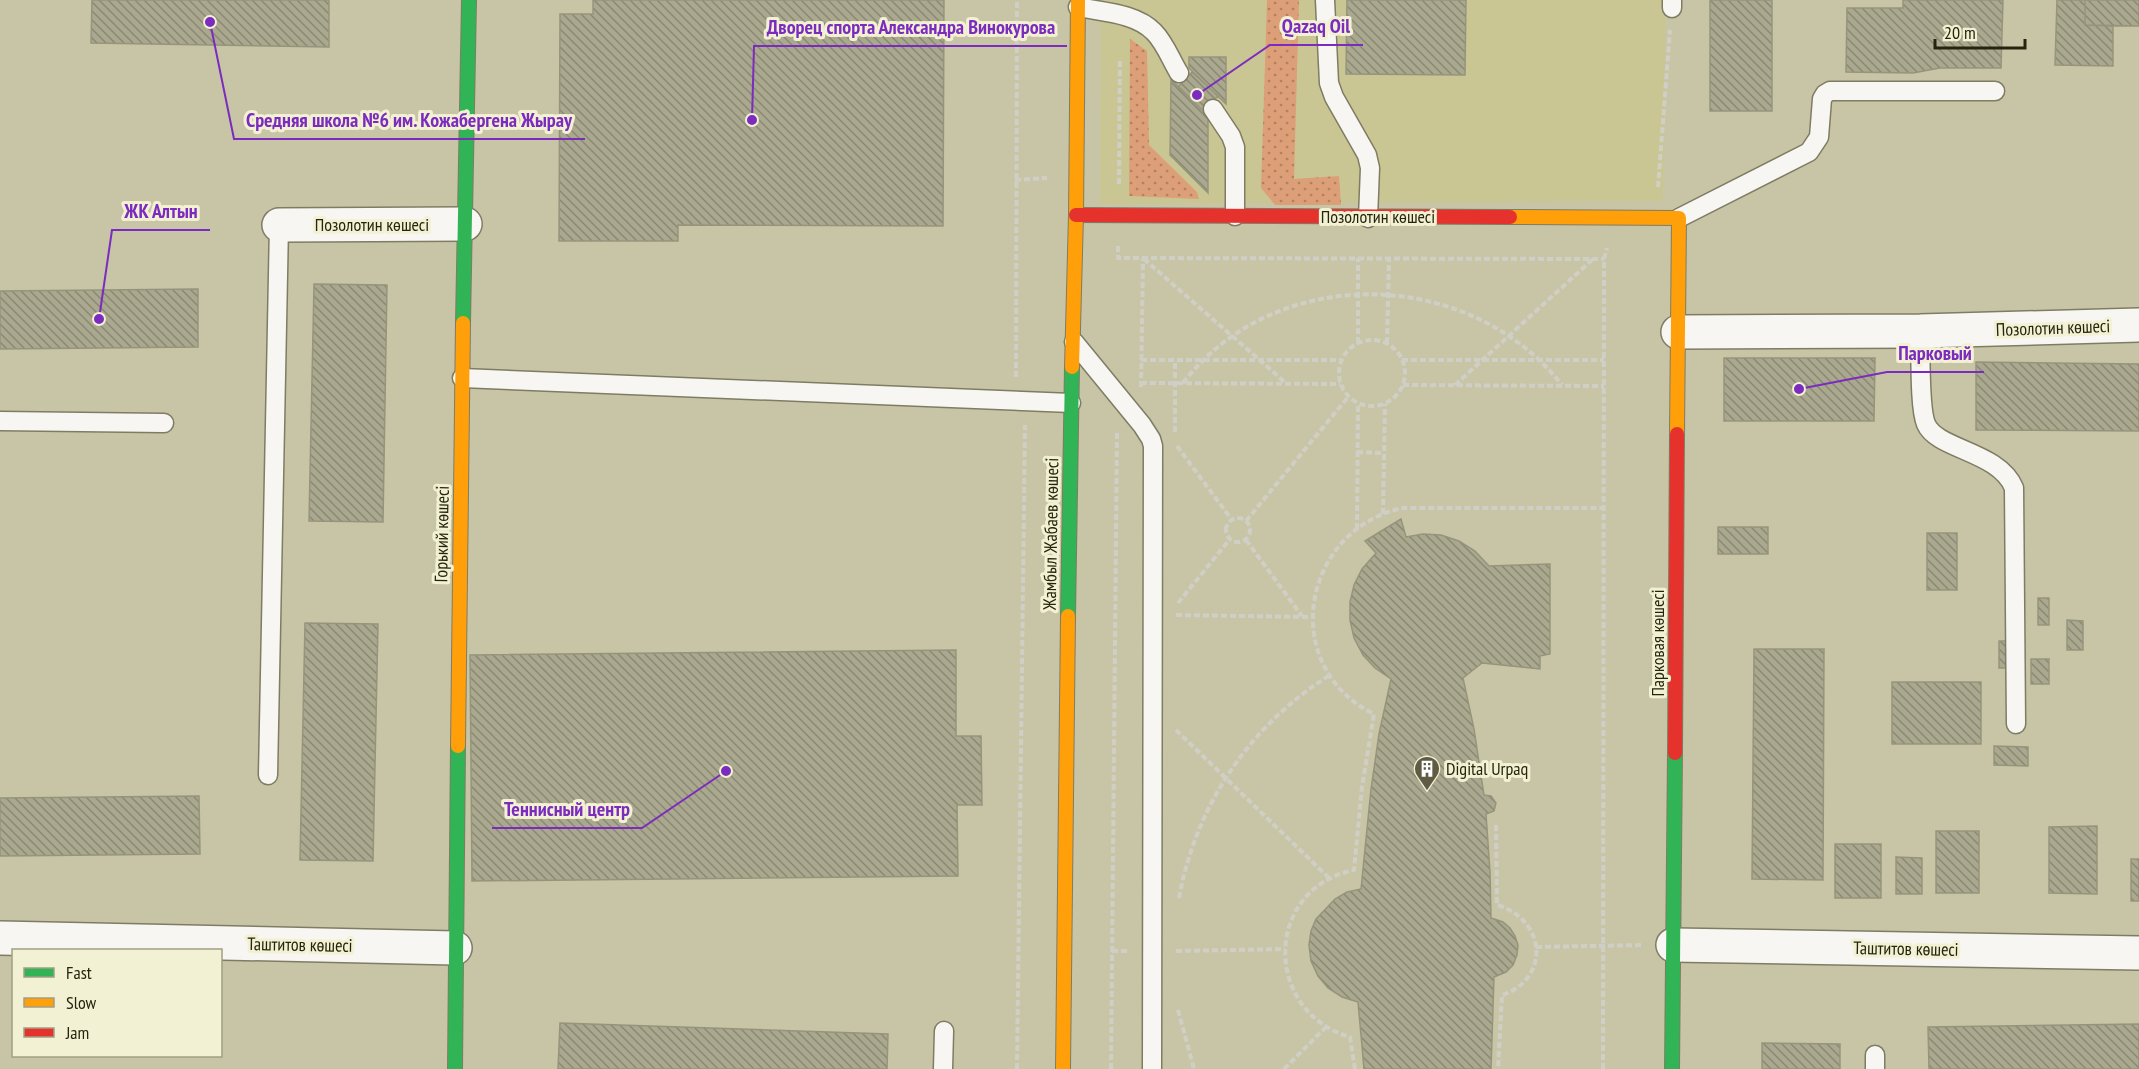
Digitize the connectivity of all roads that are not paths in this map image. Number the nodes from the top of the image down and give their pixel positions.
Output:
1 (469, 0) edge
2 (1325, 0) edge
3 (1078, 3) edge
4 (1179, 73) dead end
5 (1995, 92) dead end
6 (1213, 110) dead end
7 (1076, 215) junction
8 (1235, 216) junction
9 (1368, 218) junction
10 (1679, 218) junction
11 (279, 225) joint
12 (465, 225) junction
13 (2139, 326) edge
14 (1920, 331) junction
15 (1678, 332) junction
16 (1073, 341) junction
17 (462, 378) junction
18 (1071, 404) junction
19 (0, 421) edge
20 (164, 423) dead end
21 (2016, 724) dead end
22 (268, 775) dead end
23 (0, 938) edge
24 (1673, 945) junction
25 (455, 948) junction
26 (2139, 953) edge
27 (944, 1030) dead end
28 (455, 1069) edge
29 (944, 1069) edge
30 (1063, 1069) edge
31 (1152, 1069) edge
32 (1672, 1069) edge

1 - 12 street, Горький көшесі
2 - 9 lane
3 - 4 lane
3 - 7 street, Жамбыл Жабаев көшесі
5 - 10 lane
6 - 8 lane
7 - 8 street, Позолотин көшесі
7 - 16 street, Жамбыл Жабаев көшесі
8 - 9 street, Позолотин көшесі
9 - 10 street, Позолотин көшесі
10 - 15 street, Парковая көшесі
11 - 12 street, Позолотин көшесі
11 - 22 lane
12 - 17 street, Горький көшесі
13 - 14 street, Позолотин көшесі
14 - 15 street, Позолотин көшесі
14 - 21 lane
15 - 24 street, Парковая көшесі
16 - 18 street, Жамбыл Жабаев көшесі
16 - 31 lane
17 - 18 lane
17 - 25 street, Горький көшесі
18 - 30 street, Жамбыл Жабаев көшесі
19 - 20 lane
23 - 25 street, Таштитов көшесі
24 - 26 street, Таштитов көшесі
24 - 32 street, Парковая көшесі
25 - 28 street, Горький көшесі
27 - 29 lane

